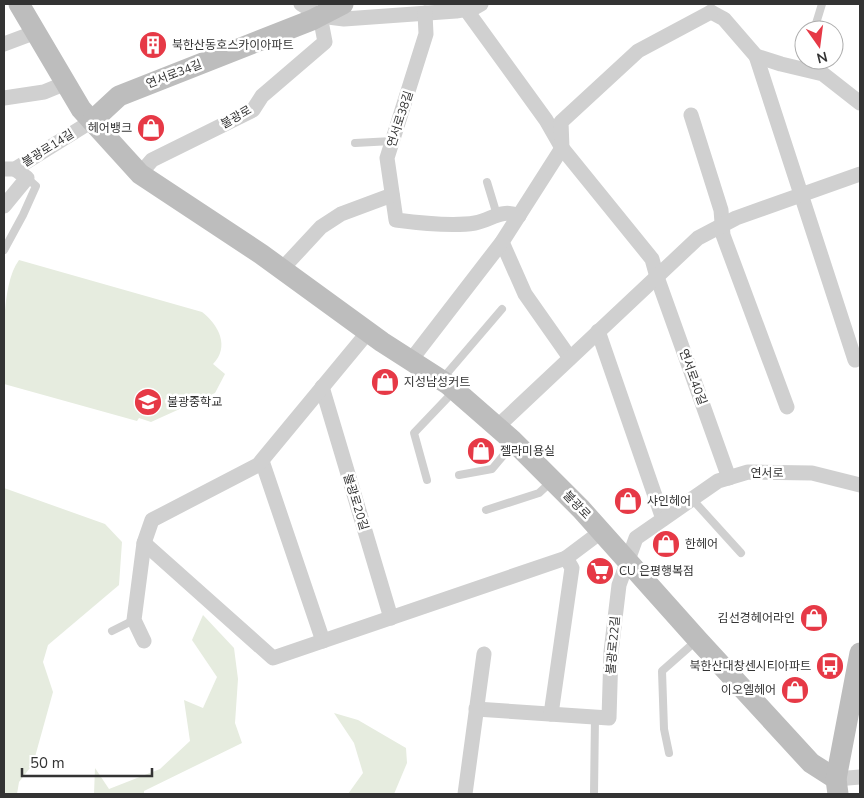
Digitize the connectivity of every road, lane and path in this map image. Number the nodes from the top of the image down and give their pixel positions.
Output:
1 (19, 4) edge
2 (301, 4) edge
3 (343, 4) edge
4 (822, 4) edge
5 (470, 5) edge
6 (711, 8) edge
7 (425, 13) junction
8 (320, 16) junction
9 (817, 20) edge
10 (36, 32) junction
11 (4, 44) edge
12 (756, 56) junction
13 (794, 63) edge
14 (815, 70) edge
15 (66, 83) junction
16 (4, 98) edge
17 (860, 103) edge
18 (692, 115) dead end
19 (92, 121) junction
20 (392, 142) junction
21 (355, 143) dead end
22 (562, 148) junction
23 (15, 172) edge
24 (140, 174) junction
25 (860, 174) edge
26 (487, 182) dead end
27 (800, 195) junction
28 (392, 196) junction
29 (4, 206) edge
30 (497, 215) junction
31 (519, 216) junction
32 (722, 225) junction
33 (502, 242) junction
34 (4, 250) edge
35 (282, 269) junction
36 (657, 277) junction
37 (502, 309) dead end
38 (598, 331) junction
39 (368, 332) junction
40 (570, 358) junction
41 (411, 360) junction
42 (856, 360) dead end
43 (448, 385) junction
44 (322, 387) junction
45 (787, 407) dead end
46 (497, 427) junction
47 (515, 442) junction
48 (262, 461) junction
49 (459, 475) dead end
50 (728, 478) junction
51 (428, 480) dead end
52 (554, 481) junction
53 (860, 484) edge
54 (692, 499) junction
55 (486, 510) dead end
56 (663, 519) junction
57 (602, 531) junction
58 (144, 543) junction
59 (741, 553) dead end
60 (566, 558) junction
61 (628, 559) junction
62 (390, 618) junction
63 (134, 620) junction
64 (112, 632) dead end
65 (698, 640) junction
66 (323, 641) junction
67 (144, 642) dead end
68 (860, 653) edge
69 (484, 654) dead end
70 (476, 709) junction
71 (551, 714) junction
72 (595, 717) junction
73 (669, 753) dead end
74 (860, 777) edge
75 (837, 786) edge
76 (465, 794) edge
77 (594, 794) edge

1 - 10 main road, 불광로
2 - 8 street
3 - 8 main road, 연서로34길
4 - 9 lane
5 - 7 street
5 - 22 street
6 - 12 street
6 - 22 street
7 - 8 street
7 - 20 street, 연서로38길
8 - 19 main road, 연서로34길
8 - 24 street, 불광로
10 - 11 street
10 - 15 main road, 불광로
12 - 13 street
12 - 27 street
14 - 17 street
15 - 16 street
15 - 19 main road, 불광로
18 - 32 street
19 - 23 street, 불광로14길
19 - 24 main road, 불광로
20 - 21 lane
20 - 28 street, 연서로38길
22 - 31 street
22 - 36 street, 연서로40길
23 - 29 street, 불광로14길
23 - 34 lane
24 - 35 main road, 불광로
25 - 27 street
26 - 30 lane
27 - 32 street
27 - 42 street
28 - 30 street, 연서로38길
28 - 35 street
30 - 31 street, 연서로38길
31 - 33 street
32 - 36 street
32 - 45 street
33 - 40 street
33 - 41 street
35 - 39 main road, 불광로
36 - 38 street
36 - 50 street, 연서로40길
37 - 43 lane
38 - 40 street
38 - 56 street
39 - 41 main road, 불광로
39 - 44 street
40 - 46 street
41 - 43 main road, 불광로
43 - 46 main road, 불광로
43 - 51 lane
44 - 48 street
44 - 62 street, 불광로20길
46 - 47 main road, 불광로
47 - 49 lane
47 - 52 main road, 불광로
48 - 58 street
48 - 66 street
50 - 53 street, 연서로
50 - 54 street, 연서로
52 - 55 lane
52 - 57 main road, 불광로
54 - 56 street, 연서로
54 - 59 lane
56 - 61 street, 연서로
57 - 60 street
57 - 61 main road, 불광로
58 - 63 street
58 - 66 street
60 - 62 street
60 - 71 street
61 - 65 main road, 불광로
61 - 72 street, 불광로22길
62 - 66 street
63 - 64 lane
63 - 67 street
65 - 73 lane
65 - 75 main road, 불광로
68 - 75 main road
69 - 70 street
70 - 71 street
70 - 76 street
71 - 72 street
72 - 77 lane
74 - 75 street

